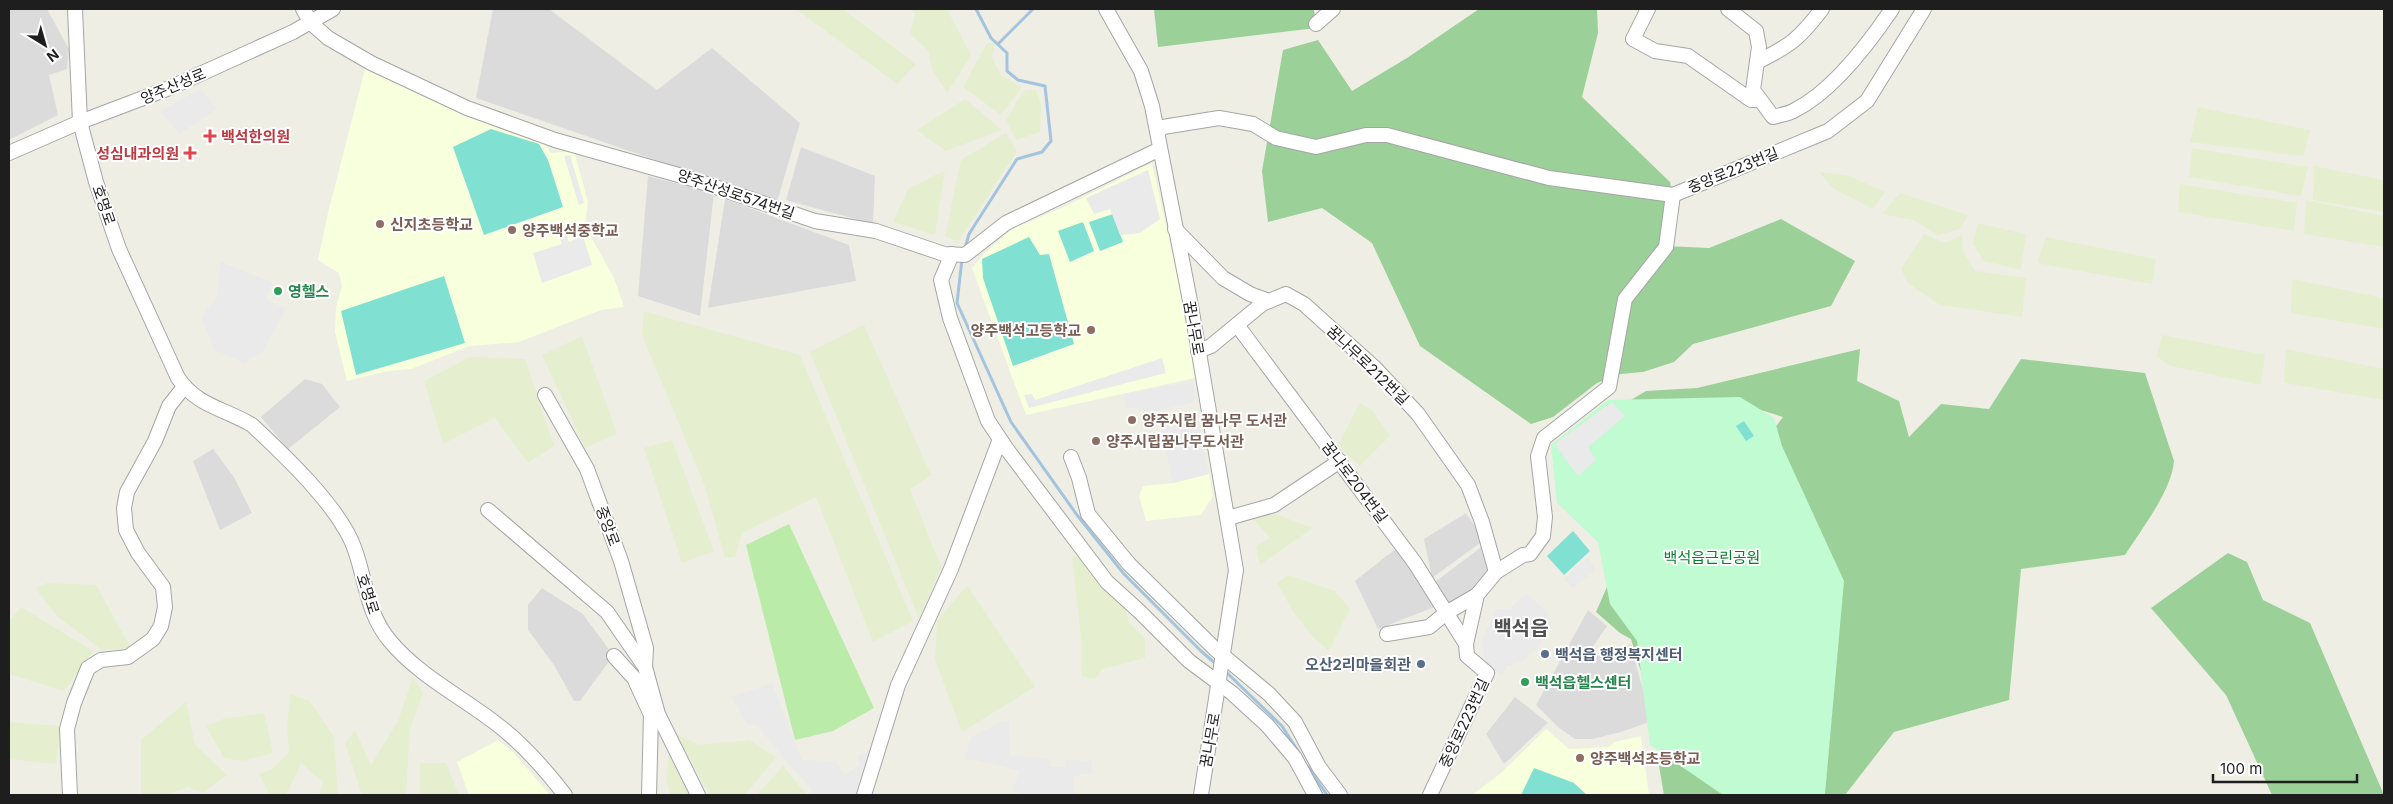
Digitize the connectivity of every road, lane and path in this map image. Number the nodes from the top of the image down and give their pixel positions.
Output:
1 (74, 9) edge
2 (303, 9) edge
3 (333, 9) edge
4 (1106, 9) edge
5 (1333, 9) edge
6 (1648, 9) edge
7 (1728, 9) edge
8 (1822, 9) edge
9 (1892, 9) edge
10 (1924, 9) edge
11 (311, 23) junction
12 (1316, 24) dead end
13 (1757, 62) junction
14 (1758, 100) junction
15 (80, 122) junction
16 (1158, 131) junction
17 (1160, 149) junction
18 (9, 153) edge
19 (1673, 195) junction
20 (1175, 229) junction
21 (958, 255) junction
22 (1269, 301) junction
23 (1236, 325) junction
24 (1198, 352) junction
25 (184, 387) junction
26 (544, 395) dead end
27 (1000, 439) junction
28 (1071, 457) dead end
29 (1340, 461) junction
30 (488, 510) dead end
31 (1228, 518) junction
32 (1496, 572) junction
33 (1477, 595) junction
34 (1446, 613) junction
35 (1387, 634) dead end
36 (1466, 644) junction
37 (614, 656) dead end
38 (1222, 656) junction
39 (645, 667) junction
40 (1219, 686) junction
41 (70, 795) edge
42 (565, 795) edge
43 (649, 795) edge
44 (698, 795) edge
45 (864, 795) edge
46 (1201, 795) edge
47 (1316, 795) edge
48 (1340, 795) edge
49 (1430, 795) edge

1 - 15 street, 호명로
2 - 11 street, 양주산성로574번길
3 - 11 street, 양주산성로
4 - 16 street, 꿈나무로
5 - 12 street
6 - 14 street
7 - 13 street
8 - 13 street
9 - 14 street
10 - 19 street, 중앙로223번길
11 - 15 street, 양주산성로
11 - 21 street, 양주산성로574번길
13 - 14 street
15 - 18 street, 양주산성로
15 - 25 street, 호명로
16 - 17 street, 꿈나무로
16 - 19 street
17 - 20 street, 꿈나무로
17 - 21 street
19 - 32 street, 중앙로223번길
20 - 22 street
20 - 24 street, 꿈나무로
21 - 27 street
22 - 23 street
22 - 32 street, 꿈나무로212번길
23 - 24 street
23 - 29 street, 꿈나로204번길
24 - 31 street, 꿈나무로
25 - 41 street
25 - 42 street, 호명로
26 - 39 street, 중앙로
27 - 40 street
27 - 45 street
28 - 38 street
29 - 31 street
29 - 34 street, 꿈나로204번길
30 - 39 street, 중앙로
31 - 38 street, 꿈나무로
32 - 33 street, 중앙로223번길
33 - 34 street
33 - 36 street, 중앙로223번길
34 - 35 street
34 - 36 street, 꿈나로204번길
36 - 49 street, 중앙로223번길
37 - 43 street
38 - 40 street, 꿈나무로
38 - 48 street
39 - 44 street, 중앙로
40 - 46 street, 꿈나무로
40 - 47 street

